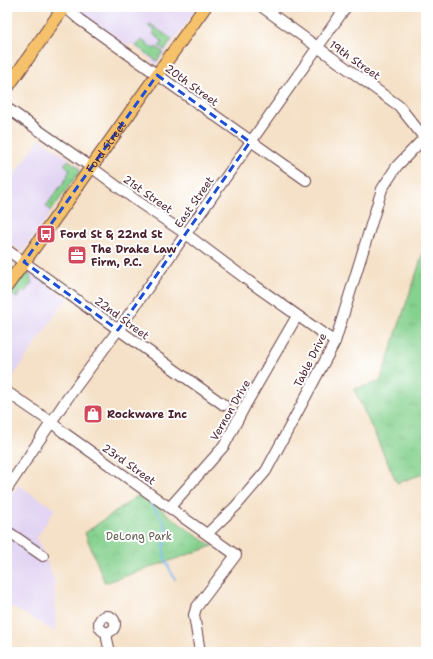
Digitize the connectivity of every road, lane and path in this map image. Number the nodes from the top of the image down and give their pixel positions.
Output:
1 (65, 7) edge
2 (205, 7) edge
3 (262, 7) edge
4 (346, 7) edge
5 (318, 48) junction
6 (157, 75) junction
7 (7, 88) edge
8 (7, 108) edge
9 (425, 139) edge
10 (250, 142) junction
11 (91, 167) junction
12 (306, 180) dead end
13 (186, 234) junction
14 (7, 250) edge
15 (24, 262) junction
16 (7, 286) edge
17 (298, 316) junction
18 (118, 330) junction
19 (334, 342) junction
20 (7, 392) edge
21 (224, 406) dead end
22 (51, 422) junction
23 (7, 489) edge
24 (170, 507) junction
25 (7, 531) edge
26 (207, 534) junction
27 (43, 556) dead end
28 (107, 632) dead end
29 (110, 652) edge
30 (200, 652) edge

1 - 6 street, 20th Street
1 - 7 main road
2 - 6 main road, Ford Street
3 - 5 street, 19th Street
4 - 5 street, East Street
5 - 9 street, 19th Street
5 - 10 street, East Street
6 - 10 street, 20th Street
6 - 11 main road, Ford Street
8 - 11 street, 21st Street
9 - 19 street, Table Drive
10 - 12 street, 20th Street
10 - 13 street, East Street
11 - 13 street, 21st Street
11 - 15 main road, Ford Street
13 - 17 street, 21st Street
13 - 18 street, East Street
14 - 15 street, 22nd Street
15 - 16 main road, Ford Street
15 - 18 street, 22nd Street
17 - 19 street, 21st Street
17 - 24 street, Vernon Drive
18 - 21 street, 22nd Street
18 - 22 street, East Street
19 - 26 street, Table Drive
20 - 22 street, 23rd Street
22 - 23 street, East Street
22 - 24 street, 23rd Street
24 - 26 street, 23rd Street
25 - 27 street
26 - 30 street, 23rd Street
28 - 29 street

